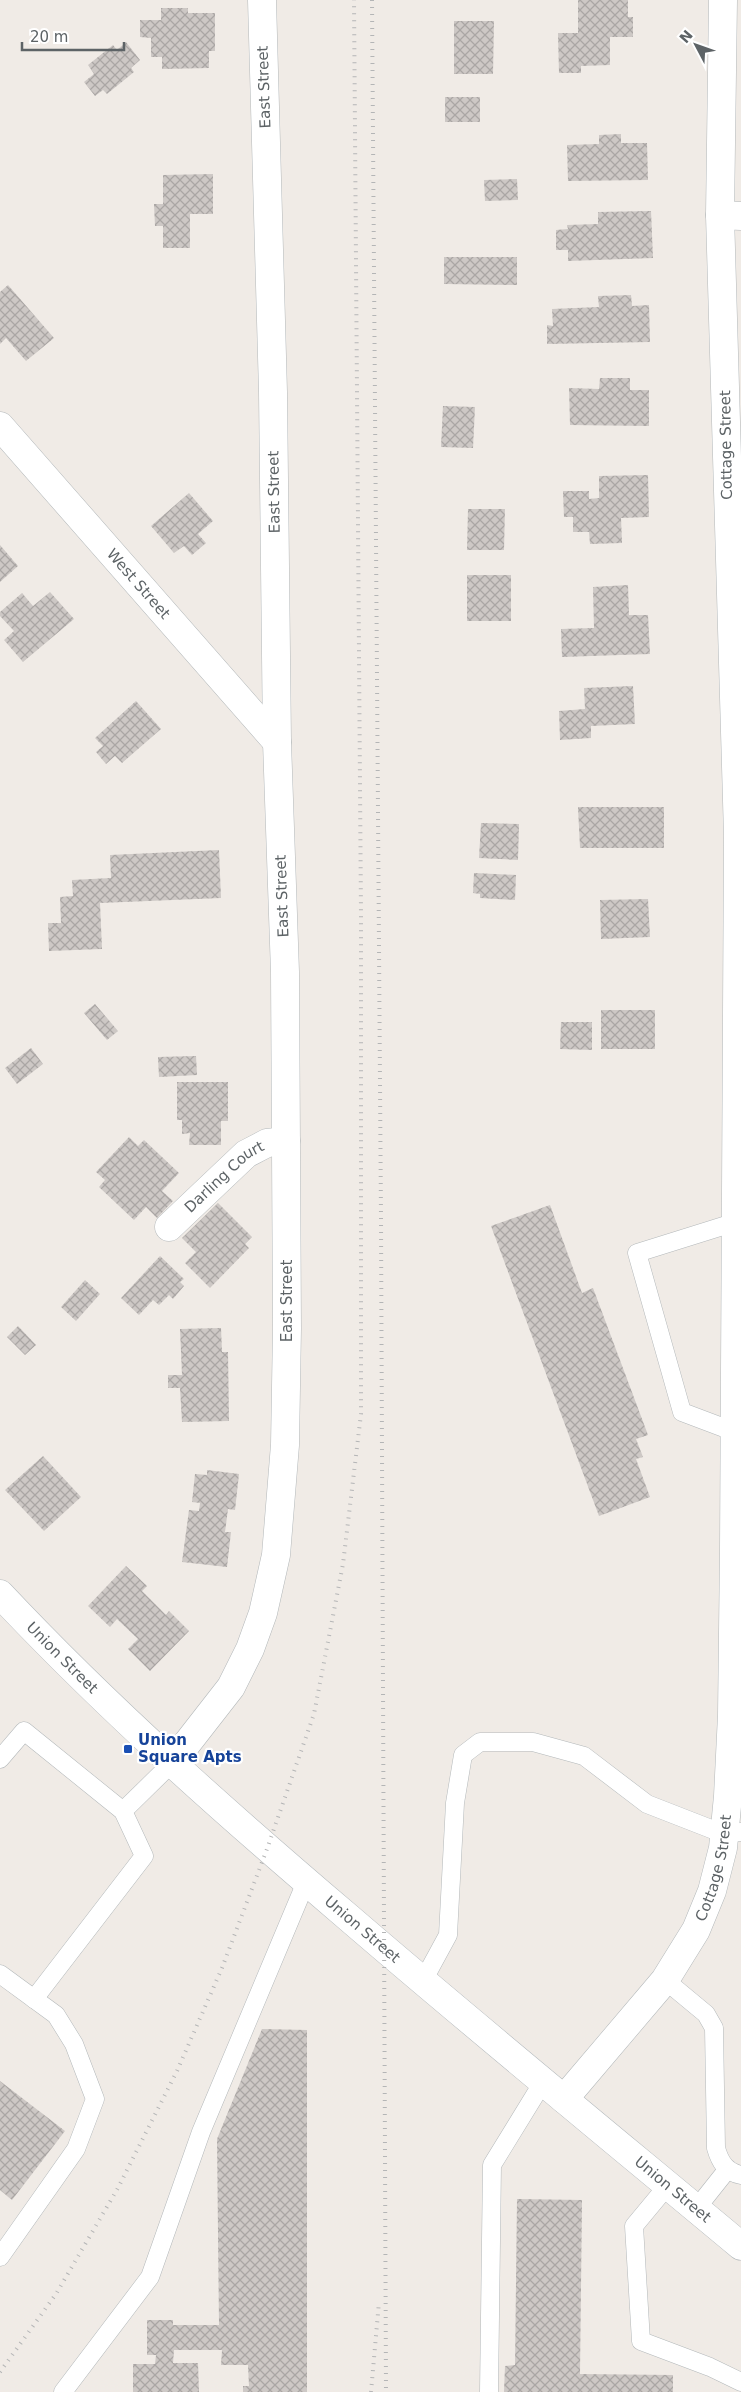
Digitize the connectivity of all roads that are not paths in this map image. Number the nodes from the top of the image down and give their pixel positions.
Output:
1 (262, 0) edge
2 (723, 0) edge
3 (731, 215) edge
4 (0, 426) edge
5 (734, 501) edge
6 (277, 742) junction
7 (286, 1141) junction
8 (739, 1165) edge
9 (736, 1222) junction
10 (169, 1227) dead end
11 (735, 1432) junction
12 (0, 1594) edge
13 (0, 1759) edge
14 (171, 1764) junction
15 (123, 1811) junction
16 (733, 1833) edge
17 (306, 1882) junction
18 (0, 1974) edge
19 (665, 1980) junction
20 (423, 1981) junction
21 (34, 2000) junction
22 (543, 2082) junction
23 (564, 2099) junction
24 (734, 2173) edge
25 (668, 2185) junction
26 (696, 2209) junction
27 (741, 2246) edge
28 (0, 2257) edge
29 (741, 2382) edge
30 (63, 2392) edge
31 (489, 2392) edge

1 - 6 street, East Street
2 - 3 street, Cottage Street
3 - 5 street, Cottage Street
4 - 6 street, West Street
5 - 8 street, Cottage Street
6 - 7 street, East Street
7 - 10 street, Darling Court
7 - 14 street, East Street
8 - 9 street, Cottage Street
9 - 11 street, Cottage Street
9 - 11 lane
11 - 16 street, Cottage Street
12 - 14 street, Union Street
13 - 15 lane
14 - 15 lane
14 - 17 street, Union Street
15 - 21 lane
16 - 19 street, Cottage Street
16 - 20 lane
17 - 20 street, Union Street
17 - 30 lane
18 - 21 lane
19 - 23 street, Cottage Street
19 - 24 lane
20 - 22 street, Union Street
21 - 28 lane
22 - 23 street, Union Street
22 - 31 lane
23 - 25 street, Union Street
24 - 26 lane
25 - 26 street, Union Street
25 - 29 lane
26 - 27 street, Union Street

